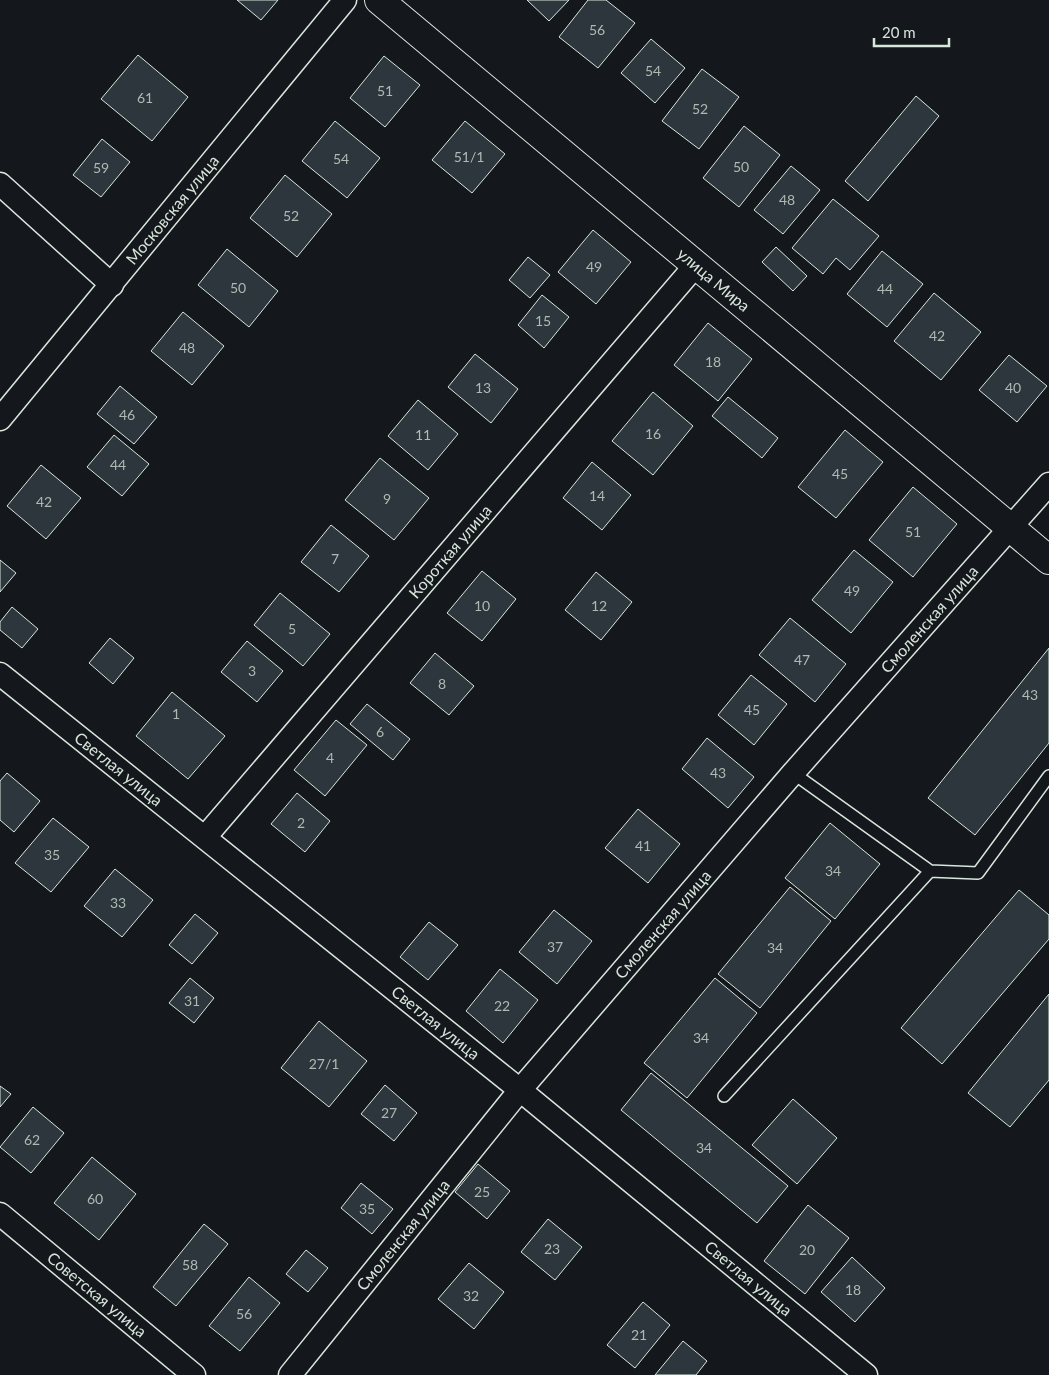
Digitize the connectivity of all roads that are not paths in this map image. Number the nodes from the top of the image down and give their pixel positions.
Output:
1 (345, 0) edge
2 (379, 0) edge
3 (0, 184) edge
4 (695, 266) junction
5 (112, 285) junction
6 (0, 419) edge
7 (1049, 484) edge
8 (1010, 529) junction
9 (1049, 560) edge
10 (0, 674) edge
11 (793, 773) junction
12 (1049, 776) edge
13 (206, 836) junction
14 (930, 871) junction
15 (520, 1090) junction
16 (724, 1096) dead end
17 (0, 1214) edge
18 (194, 1375) edge
19 (290, 1375) edge
20 (866, 1375) edge

1 - 5 street, Московская улица
2 - 4 street, улица Мира
3 - 5 street
4 - 8 street, улица Мира
4 - 13 street, Короткая улица
5 - 6 street, Московская улица
7 - 8 street, Смоленская улица
8 - 9 street, улица Мира
8 - 11 street, Смоленская улица
10 - 13 street, Светлая улица
11 - 14 lane
11 - 15 street, Смоленская улица
12 - 14 lane
13 - 15 street, Светлая улица
14 - 16 lane
15 - 19 street, Смоленская улица
15 - 20 street, Светлая улица
17 - 18 street, Советская улица

